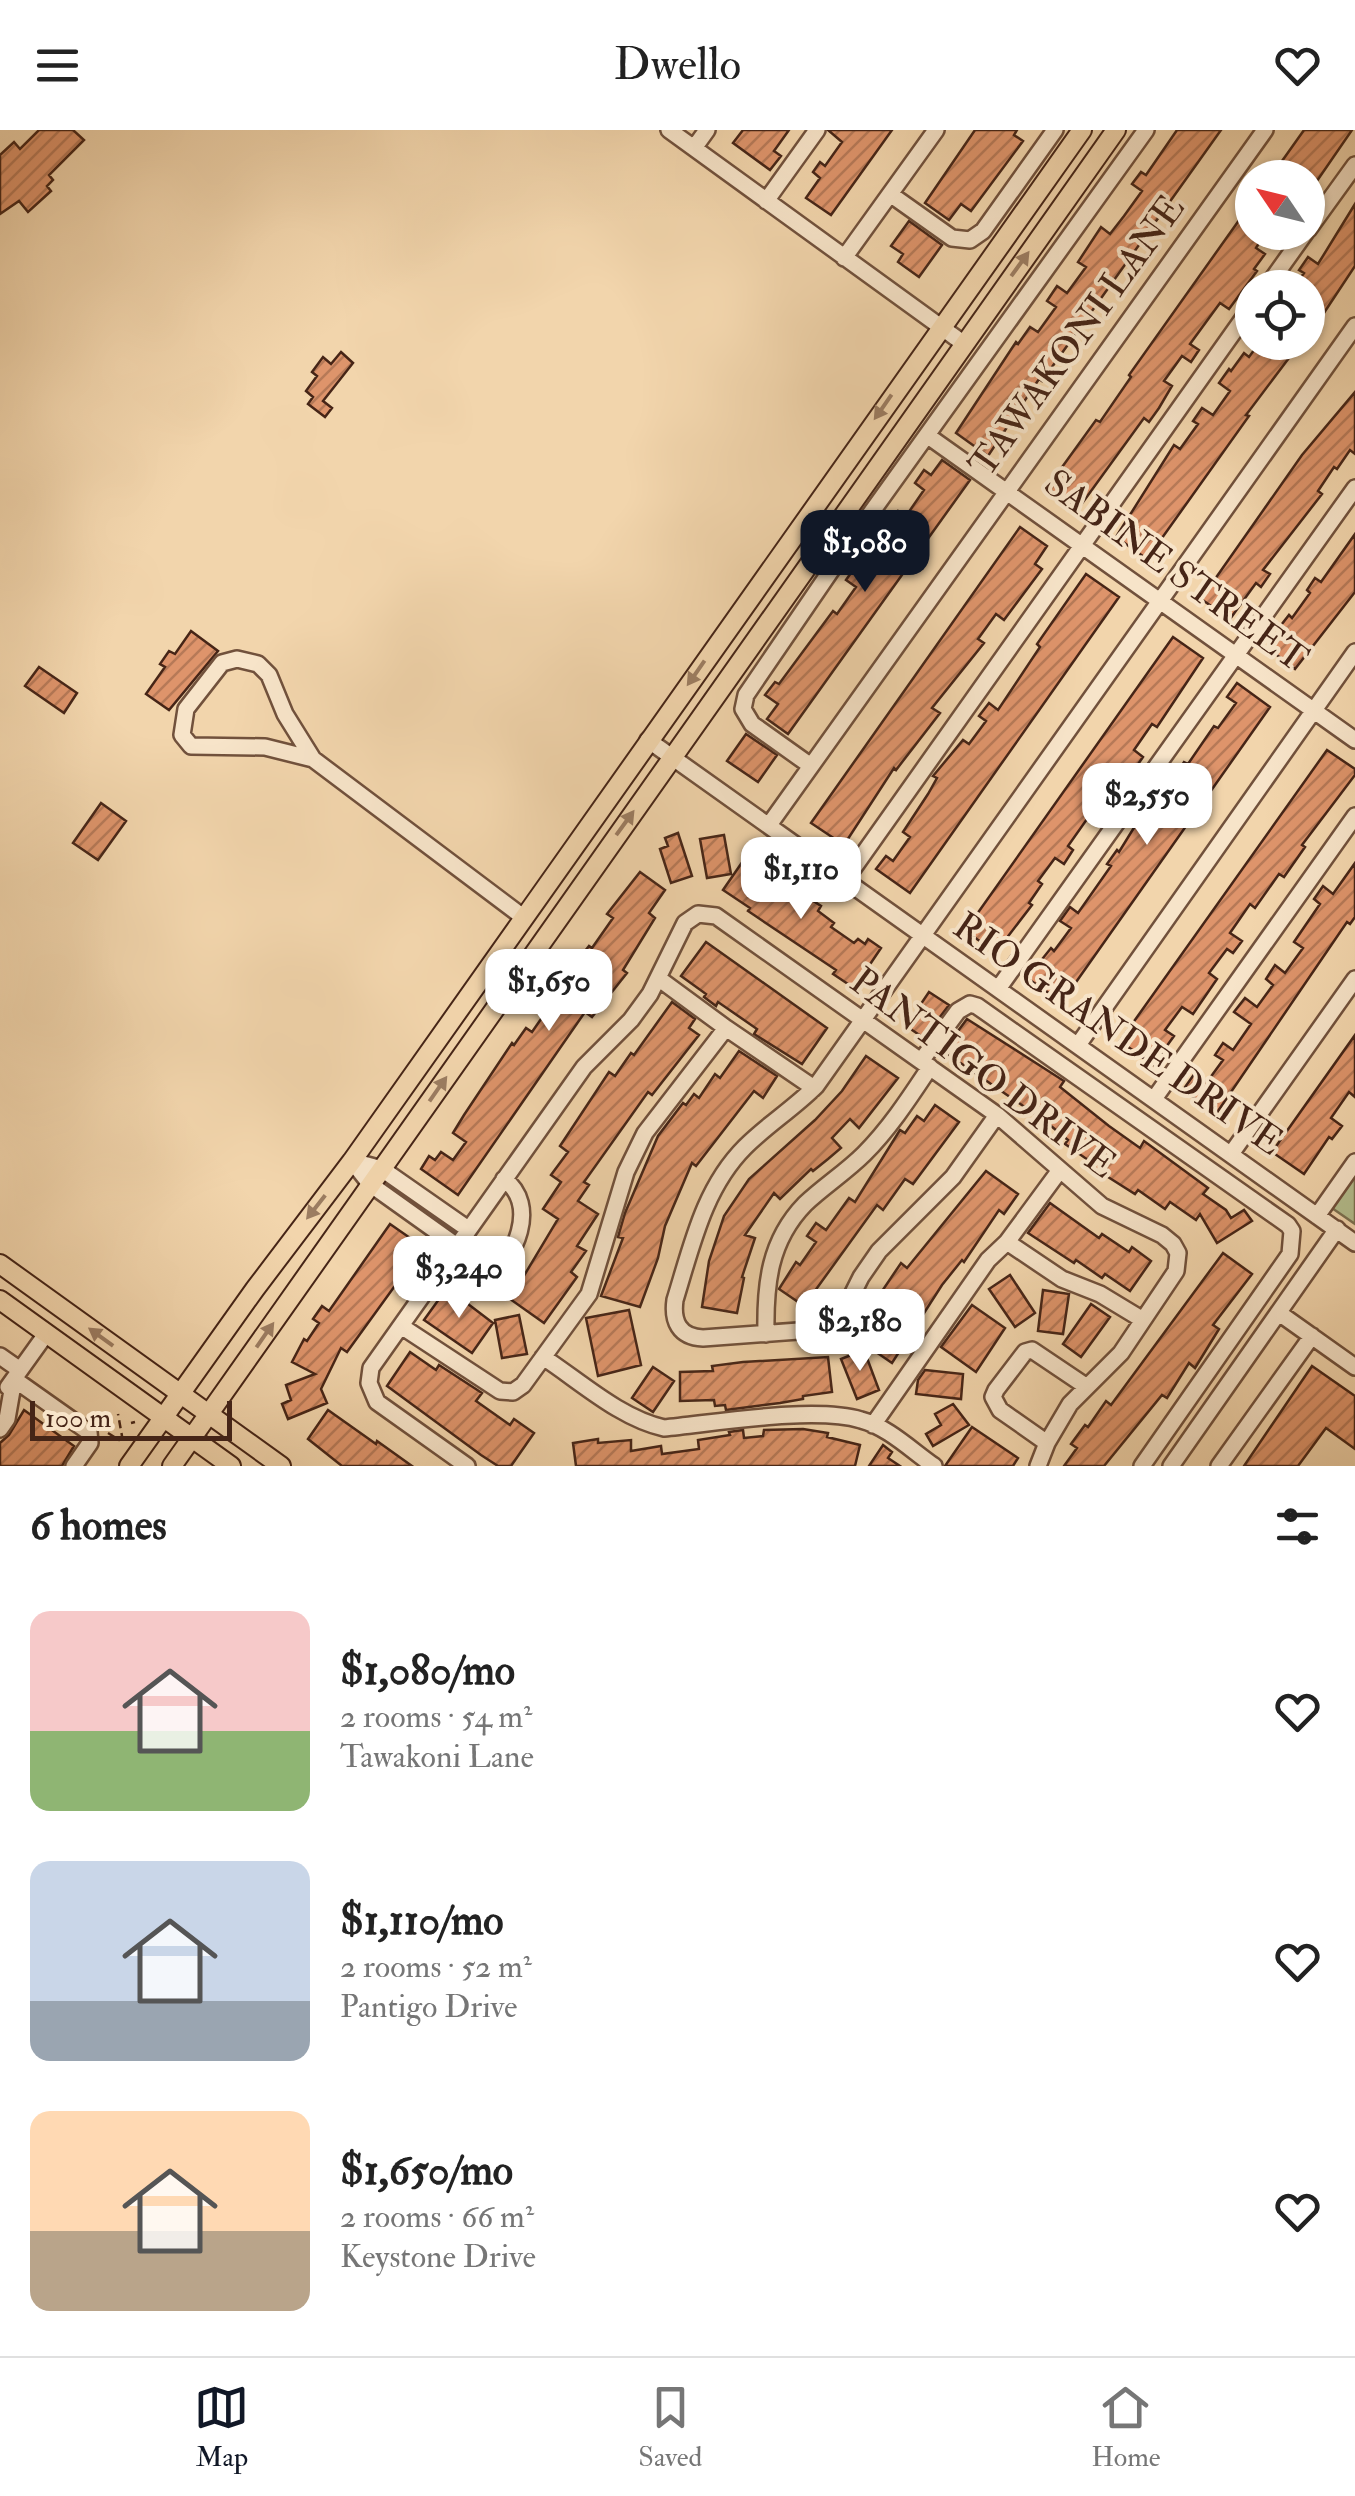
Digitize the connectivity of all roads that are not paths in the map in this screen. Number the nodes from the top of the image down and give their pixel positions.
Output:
1 (669, 130) edge
2 (706, 130) edge
3 (817, 130) edge
4 (936, 130) edge
5 (1055, 130) edge
6 (1082, 130) edge
7 (1116, 130) edge
8 (1146, 130) edge
9 (1265, 130) edge
10 (694, 148) junction
11 (1355, 165) edge
12 (890, 194) junction
13 (766, 201) junction
14 (1325, 207) edge
15 (844, 258) junction
16 (1355, 326) edge
17 (940, 327) junction
18 (1235, 330) edge
19 (963, 344) junction
20 (928, 436) junction
21 (1355, 488) edge
22 (1007, 490) junction
23 (1083, 544) junction
24 (1160, 599) junction
25 (1355, 652) edge
26 (1236, 654) junction
27 (1314, 710) junction
28 (648, 740) junction
29 (1355, 740) edge
30 (672, 757) junction
31 (313, 759) junction
32 (811, 766) junction
33 (1355, 816) edge
34 (769, 825) junction
35 (845, 880) junction
36 (523, 917) junction
37 (546, 934) junction
38 (924, 936) junction
39 (658, 978) junction
40 (1355, 978) edge
41 (998, 988) junction
42 (864, 1020) junction
43 (726, 1028) junction
44 (1078, 1045) junction
45 (926, 1064) junction
46 (814, 1088) junction
47 (1154, 1099) junction
48 (997, 1115) junction
49 (1231, 1154) junction
50 (352, 1161) junction
51 (1355, 1162) edge
52 (1060, 1170) junction
53 (376, 1177) junction
54 (504, 1179) junction
55 (1318, 1216) junction
56 (468, 1229) junction
57 (1336, 1229) junction
58 (1007, 1242) junction
59 (1355, 1242) edge
60 (452, 1252) junction
61 (0, 1264) edge
62 (0, 1300) edge
63 (1278, 1312) junction
64 (1143, 1320) junction
65 (401, 1326) junction
66 (46, 1334) junction
67 (766, 1334) junction
68 (1312, 1336) junction
69 (0, 1356) edge
70 (544, 1356) junction
71 (1355, 1366) edge
72 (17, 1374) junction
73 (1087, 1387) junction
74 (180, 1394) junction
75 (0, 1398) edge
76 (208, 1414) junction
77 (163, 1418) junction
78 (873, 1425) junction
79 (0, 1429) edge
80 (192, 1438) junction
81 (1047, 1443) junction
82 (74, 1466) edge
83 (129, 1466) edge
84 (172, 1466) edge
85 (231, 1466) edge
86 (281, 1466) edge
87 (467, 1466) edge
88 (934, 1466) edge
89 (1038, 1466) edge
90 (1142, 1466) edge
91 (1170, 1466) edge
92 (1220, 1466) edge

1 - 10 street
2 - 10 street
3 - 13 street
4 - 12 street
5 - 12 street
6 - 17 main road
19 -> 7 main road
8 - 20 street
9 - 22 street, TAWAKONI LANE
10 - 13 street
11 - 14 street
12 - 15 street
13 - 15 street
15 - 17 street
16 - 24 street
17 - 19 street
17 -> 28 main road
18 - 23 street
19 - 30 main road
20 - 22 street, SABINE STREET
20 - 32 street
21 - 26 street
22 - 23 street, SABINE STREET
22 - 32 street, TAWAKONI LANE
23 - 24 street, SABINE STREET
23 - 35 street
24 - 26 street, SABINE STREET
24 - 38 street
25 - 27 street
26 - 27 street, SABINE STREET
26 - 41 street
27 - 29 street, SABINE STREET
27 - 44 street
28 - 30 street, RIO GRANDE DRIVE
28 - 36 main road
30 - 34 street, RIO GRANDE DRIVE
37 -> 30 main road
31 - 31 street
31 - 36 street
32 - 34 street, TAWAKONI LANE
33 - 47 street
34 - 35 street, RIO GRANDE DRIVE
35 - 38 street, RIO GRANDE DRIVE
36 - 37 main road
36 - 50 main road
53 -> 37 main road
38 - 41 street, RIO GRANDE DRIVE
38 - 42 street
39 - 42 street, PANTIGO DRIVE
39 - 43 street
39 - 54 street
40 - 49 street
41 - 44 street, RIO GRANDE DRIVE
42 - 45 street, PANTIGO DRIVE
42 - 46 street
43 - 46 street
43 - 70 street
44 - 47 street, RIO GRANDE DRIVE
45 - 48 street, PANTIGO DRIVE
45 - 67 street
45 - 90 street
46 - 67 street
47 - 49 street, RIO GRANDE DRIVE
48 - 52 street, PANTIGO DRIVE
48 - 67 street
49 - 55 street, RIO GRANDE DRIVE
50 - 53 street
50 -> 74 main road
51 - 55 street
52 - 58 street
52 - 64 street, PANTIGO DRIVE
53 - 56 street
53 - 60 street
76 -> 53 main road
54 - 56 street
54 - 60 street
55 - 57 street, RIO GRANDE DRIVE
56 - 60 street
57 - 59 street, RIO GRANDE DRIVE
57 - 63 street
58 - 64 street
58 - 78 street
60 - 65 street
74 -> 61 main road
62 - 66 main road
63 - 68 street
63 - 91 street
64 - 73 street
65 - 70 street
65 - 87 street
66 - 72 street
66 - 77 main road
68 - 71 street
68 - 92 street
69 - 72 street
70 - 78 street
72 - 75 street
72 - 79 street
72 - 82 street
73 - 81 street
73 - 81 street
74 - 76 main road
74 - 77 main road
76 - 80 main road
76 - 86 main road
77 - 80 main road
77 - 83 main road
78 - 88 street
80 - 84 main road
80 - 85 main road
81 - 89 street

